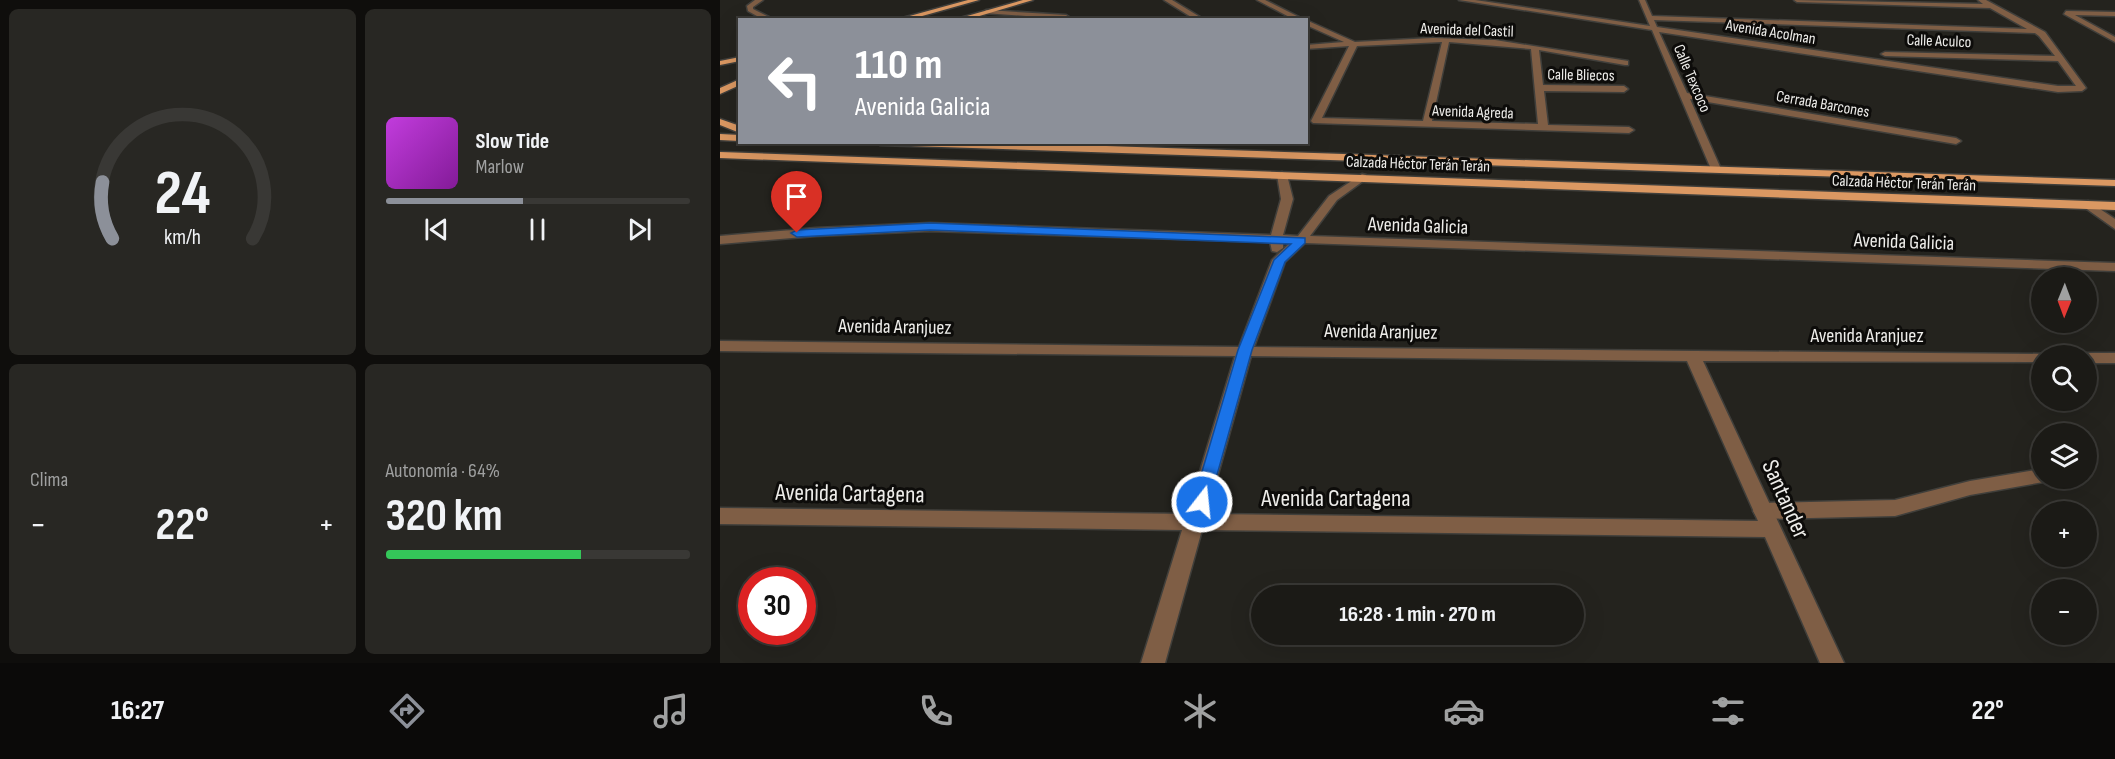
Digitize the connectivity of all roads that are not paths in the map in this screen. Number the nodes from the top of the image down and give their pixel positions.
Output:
1 (760, 0) edge
2 (976, 0) edge
3 (997, 0) edge
4 (1030, 0) edge
5 (1167, 0) edge
6 (1260, 0) edge
7 (1462, 0) edge
8 (1642, 0) edge
9 (1797, 0) edge
10 (1981, 0) edge
11 (1019, 3) junction
12 (1992, 6) junction
13 (994, 10) junction
14 (986, 12) junction
15 (2115, 14) edge
16 (1066, 17) junction
17 (766, 18) edge
18 (906, 18) edge
19 (964, 18) edge
20 (1070, 18) edge
21 (1198, 18) edge
22 (1298, 18) edge
23 (1308, 23) edge
24 (1652, 23) junction
25 (2037, 31) junction
26 (1446, 40) junction
27 (2115, 40) edge
28 (1354, 44) junction
29 (1308, 47) edge
30 (1535, 47) junction
31 (1816, 52) junction
32 (738, 59) edge
33 (2062, 59) junction
34 (720, 63) edge
35 (1625, 63) dead end
36 (738, 74) edge
37 (720, 79) edge
38 (738, 82) edge
39 (1538, 88) junction
40 (1624, 89) dead end
41 (720, 91) edge
42 (1684, 95) junction
43 (720, 122) edge
44 (1427, 124) junction
45 (1543, 128) junction
46 (738, 129) edge
47 (1629, 130) dead end
48 (720, 138) edge
49 (738, 138) edge
50 (1956, 141) dead end
51 (943, 144) edge
52 (720, 155) edge
53 (1479, 161) junction
54 (1716, 169) junction
55 (1234, 173) junction
56 (1850, 174) junction
57 (1282, 175) junction
58 (1362, 177) junction
59 (2115, 183) edge
60 (1645, 188) junction
61 (2088, 205) junction
62 (2115, 206) edge
63 (2115, 225) edge
64 (1276, 239) junction
65 (720, 240) edge
66 (1301, 240) junction
67 (1280, 260) junction
68 (2115, 267) edge
69 (720, 346) edge
70 (1245, 350) junction
71 (1693, 356) junction
72 (2031, 357) edge
73 (2097, 358) edge
74 (2115, 358) edge
75 (2031, 478) edge
76 (720, 516) edge
77 (1768, 520) junction
78 (1196, 524) junction
79 (1153, 663) edge
80 (1832, 663) edge

1 - 17 street
2 - 18 main road
3 - 13 main road
4 - 11 main road
5 - 21 street
6 - 22 street
7 - 24 street, Avenida Acolman
8 - 24 street, Calle Texcoco
9 - 12 street
10 - 12 street
11 - 13 main road
11 - 16 street
12 - 25 street
13 - 14 main road
14 - 16 street
14 - 19 main road
15 - 27 street
16 - 20 street
23 - 28 street
24 - 25 street
24 - 31 street, Avenida Acolman
24 - 42 street, Calle Texcoco
25 - 33 street
26 - 28 street, Avenida del Castil
26 - 30 street, Avenida del Castil
26 - 44 street
28 - 29 street, Avenida del Castil
28 - 44 street, Avenida Agreda
30 - 35 street, Avenida del Castil
30 - 39 street
31 - 33 street, Calle Aculco
31 - 33 street, Avenida Acolman
32 - 34 main road
36 - 37 main road
38 - 41 main road
39 - 40 street, Calle Bliecos
39 - 45 street
42 - 50 street, Cerrada Barcones
42 - 54 street, Calle Texcoco
43 - 46 main road
44 - 45 street, Avenida Agreda
45 - 47 street, Avenida Agreda
48 - 49 main road
51 - 53 main road, Calzada Héctor Terán Terán
52 - 55 main road, Calzada Héctor Terán Terán
53 - 54 main road, Calzada Héctor Terán Terán
53 - 55 main road
54 - 56 main road, Calzada Héctor Terán Terán
55 - 57 main road, Calzada Héctor Terán Terán
56 - 59 main road, Calzada Héctor Terán Terán
56 - 60 main road
57 - 58 main road, Calzada Héctor Terán Terán
57 - 64 street
58 - 60 main road, Calzada Héctor Terán Terán
58 - 66 street
60 - 61 main road, Calzada Héctor Terán Terán
61 - 62 main road, Calzada Héctor Terán Terán
61 - 63 street
64 - 65 street, Avenida Galicia
64 - 66 street, Avenida Galicia
64 - 67 street
66 - 67 street
66 - 68 street, Avenida Galicia
67 - 70 street
69 - 70 street, Avenida Aranjuez
70 - 71 street, Avenida Aranjuez
70 - 78 street
71 - 72 street, Avenida Aranjuez
71 - 77 street, Santander
73 - 74 street
75 - 77 street, Avenida Cartagena
76 - 78 street, Avenida Cartagena
77 - 78 street, Avenida Cartagena
77 - 80 street, Santander
78 - 79 street

